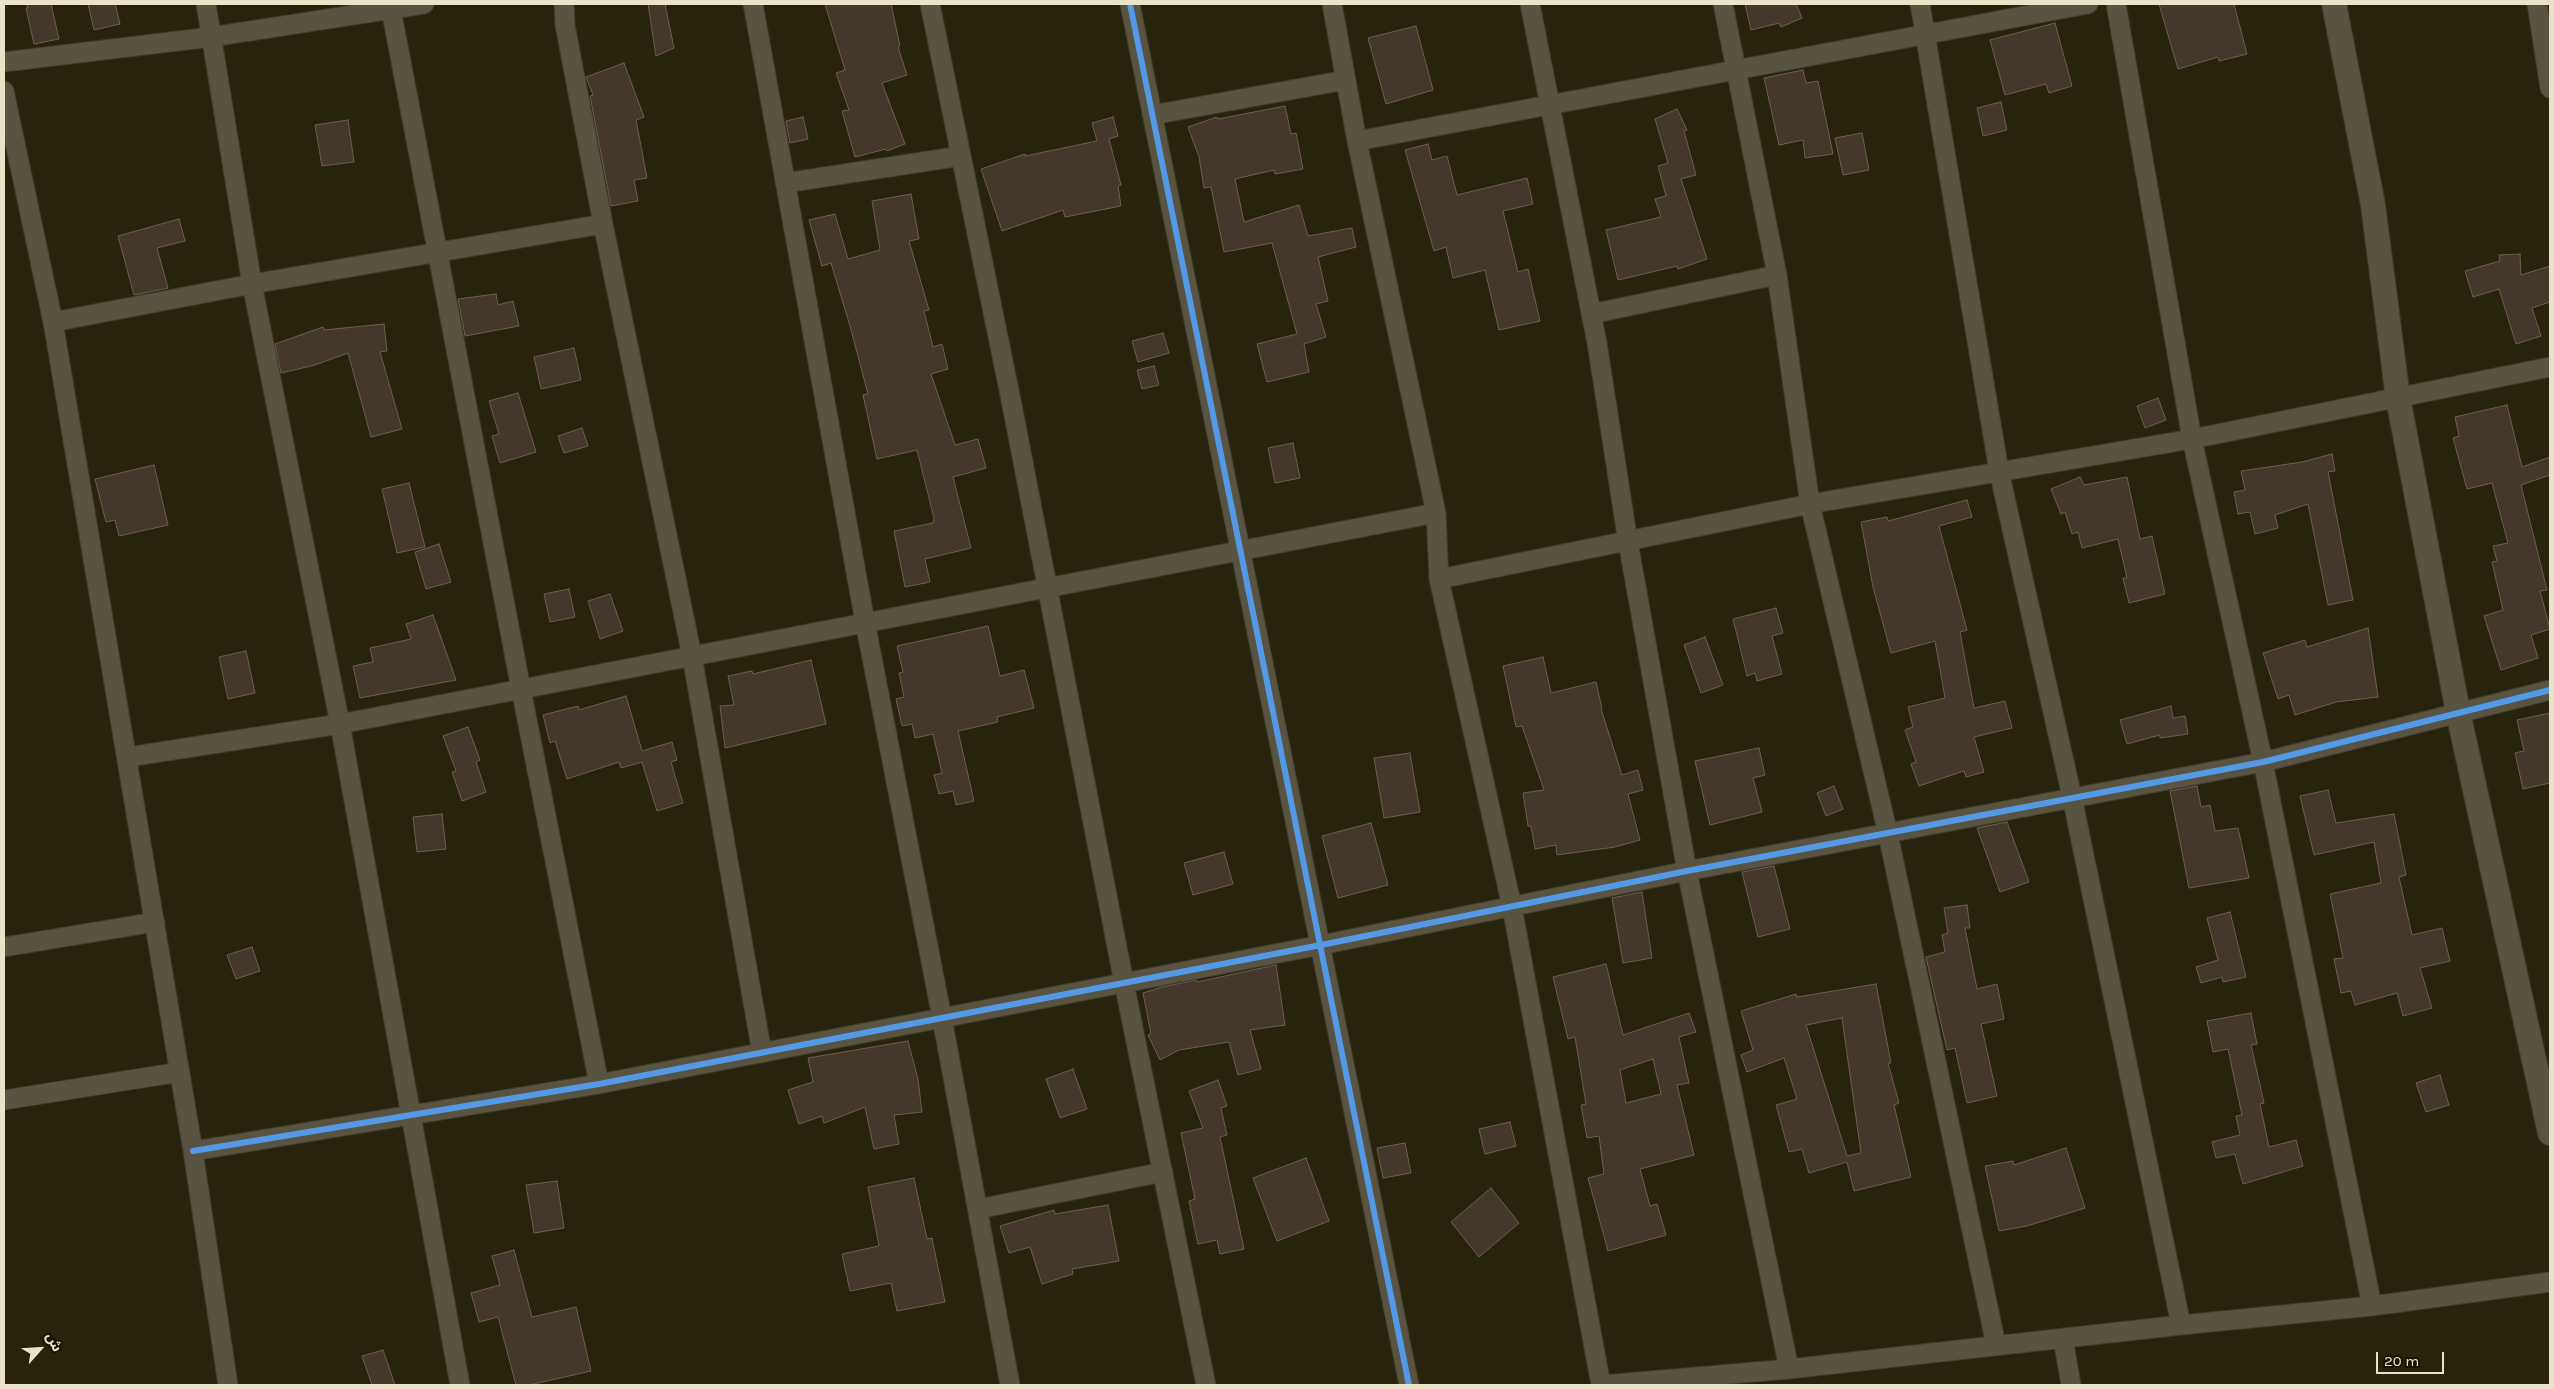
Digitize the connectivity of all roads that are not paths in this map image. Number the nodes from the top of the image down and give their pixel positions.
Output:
1 (206, 4) edge
2 (424, 4) edge
3 (564, 4) edge
4 (753, 4) edge
5 (930, 4) edge
6 (1130, 4) edge
7 (1332, 4) edge
8 (1530, 4) edge
9 (1723, 4) edge
10 (1920, 4) edge
11 (2088, 4) edge
12 (2116, 4) edge
13 (2334, 4) edge
14 (2536, 4) edge
15 (391, 6) edge
16 (1926, 33) junction
17 (211, 36) junction
18 (4, 62) edge
19 (1737, 69) junction
20 (1346, 80) junction
21 (2550, 88) edge
22 (4, 91) edge
23 (1549, 106) junction
24 (1152, 115) junction
25 (1357, 141) junction
26 (961, 156) junction
27 (12, 167) edge
28 (785, 183) junction
29 (603, 224) junction
30 (438, 253) junction
31 (1777, 275) junction
32 (252, 284) junction
33 (1591, 314) junction
34 (53, 322) junction
35 (2550, 367) edge
36 (2398, 398) junction
37 (2192, 439) junction
38 (1999, 471) junction
39 (1810, 504) junction
40 (1436, 513) junction
41 (1628, 542) junction
42 (1241, 549) junction
43 (1439, 579) junction
44 (1048, 586) junction
45 (865, 622) junction
46 (692, 656) junction
47 (520, 689) junction
48 (2550, 690) edge
49 (2458, 712) junction
50 (340, 724) junction
51 (128, 757) junction
52 (2263, 762) junction
53 (2072, 797) junction
54 (1888, 834) junction
55 (1687, 870) junction
56 (1512, 907) junction
57 (155, 922) junction
58 (1321, 945) junction
59 (4, 947) edge
60 (1124, 983) junction
61 (942, 1018) junction
62 (762, 1053) junction
63 (180, 1072) junction
64 (599, 1084) junction
65 (4, 1100) edge
66 (410, 1116) junction
67 (2550, 1133) edge
68 (193, 1152) junction
69 (1163, 1172) junction
70 (978, 1209) junction
71 (2550, 1282) edge
72 (2372, 1306) junction
73 (2181, 1325) junction
74 (2063, 1338) junction
75 (1996, 1345) junction
76 (1789, 1369) junction
77 (228, 1385) edge
78 (460, 1385) edge
79 (1010, 1385) edge
80 (1206, 1385) edge
81 (1409, 1385) edge
82 (1602, 1385) edge
83 (2071, 1385) edge

1 - 17 street
2 - 15 street
3 - 29 street
4 - 28 street
5 - 26 street
6 - 24 street
7 - 20 street
8 - 23 street
9 - 19 street
10 - 16 street
11 - 16 street
12 - 37 street
13 - 36 street
14 - 21 street
15 - 17 street
15 - 30 street
16 - 19 street
16 - 38 street
17 - 18 street
17 - 32 street
19 - 23 street
19 - 31 street
20 - 24 street
20 - 25 street
22 - 27 street
23 - 25 street
23 - 33 street
24 - 42 street
25 - 40 street
26 - 28 street
26 - 44 street
27 - 34 street
28 - 45 street
29 - 30 street
29 - 46 street
30 - 32 street
30 - 47 street
31 - 33 street
31 - 39 street
32 - 34 street
32 - 50 street
33 - 41 street
34 - 51 street
35 - 36 street
36 - 37 street
36 - 49 street
37 - 38 street
37 - 52 street
38 - 39 street
38 - 53 street
39 - 41 street
39 - 54 street
40 - 42 street
40 - 43 street
41 - 43 street
41 - 55 street
42 - 44 street
42 - 58 street
43 - 56 street
44 - 45 street
44 - 60 street
45 - 46 street
45 - 61 street
46 - 47 street
46 - 62 street
47 - 50 street
47 - 64 street
48 - 49 street
49 - 52 street
49 - 67 street
50 - 51 street
50 - 66 street
51 - 57 street
52 - 53 street
52 - 72 street
53 - 54 street
53 - 73 street
54 - 55 street
54 - 75 street
55 - 56 street
55 - 76 street
56 - 58 street
56 - 82 street
57 - 59 street
57 - 63 street
58 - 60 street
58 - 81 street
60 - 61 street
60 - 69 street
61 - 62 street
61 - 70 street
62 - 64 street
63 - 65 street
63 - 68 street
64 - 66 street
66 - 68 street
66 - 78 street
68 - 77 street
69 - 70 street
69 - 80 street
70 - 79 street
71 - 72 street
72 - 73 street
73 - 74 street
74 - 75 street
74 - 83 street
75 - 76 street
76 - 82 street

